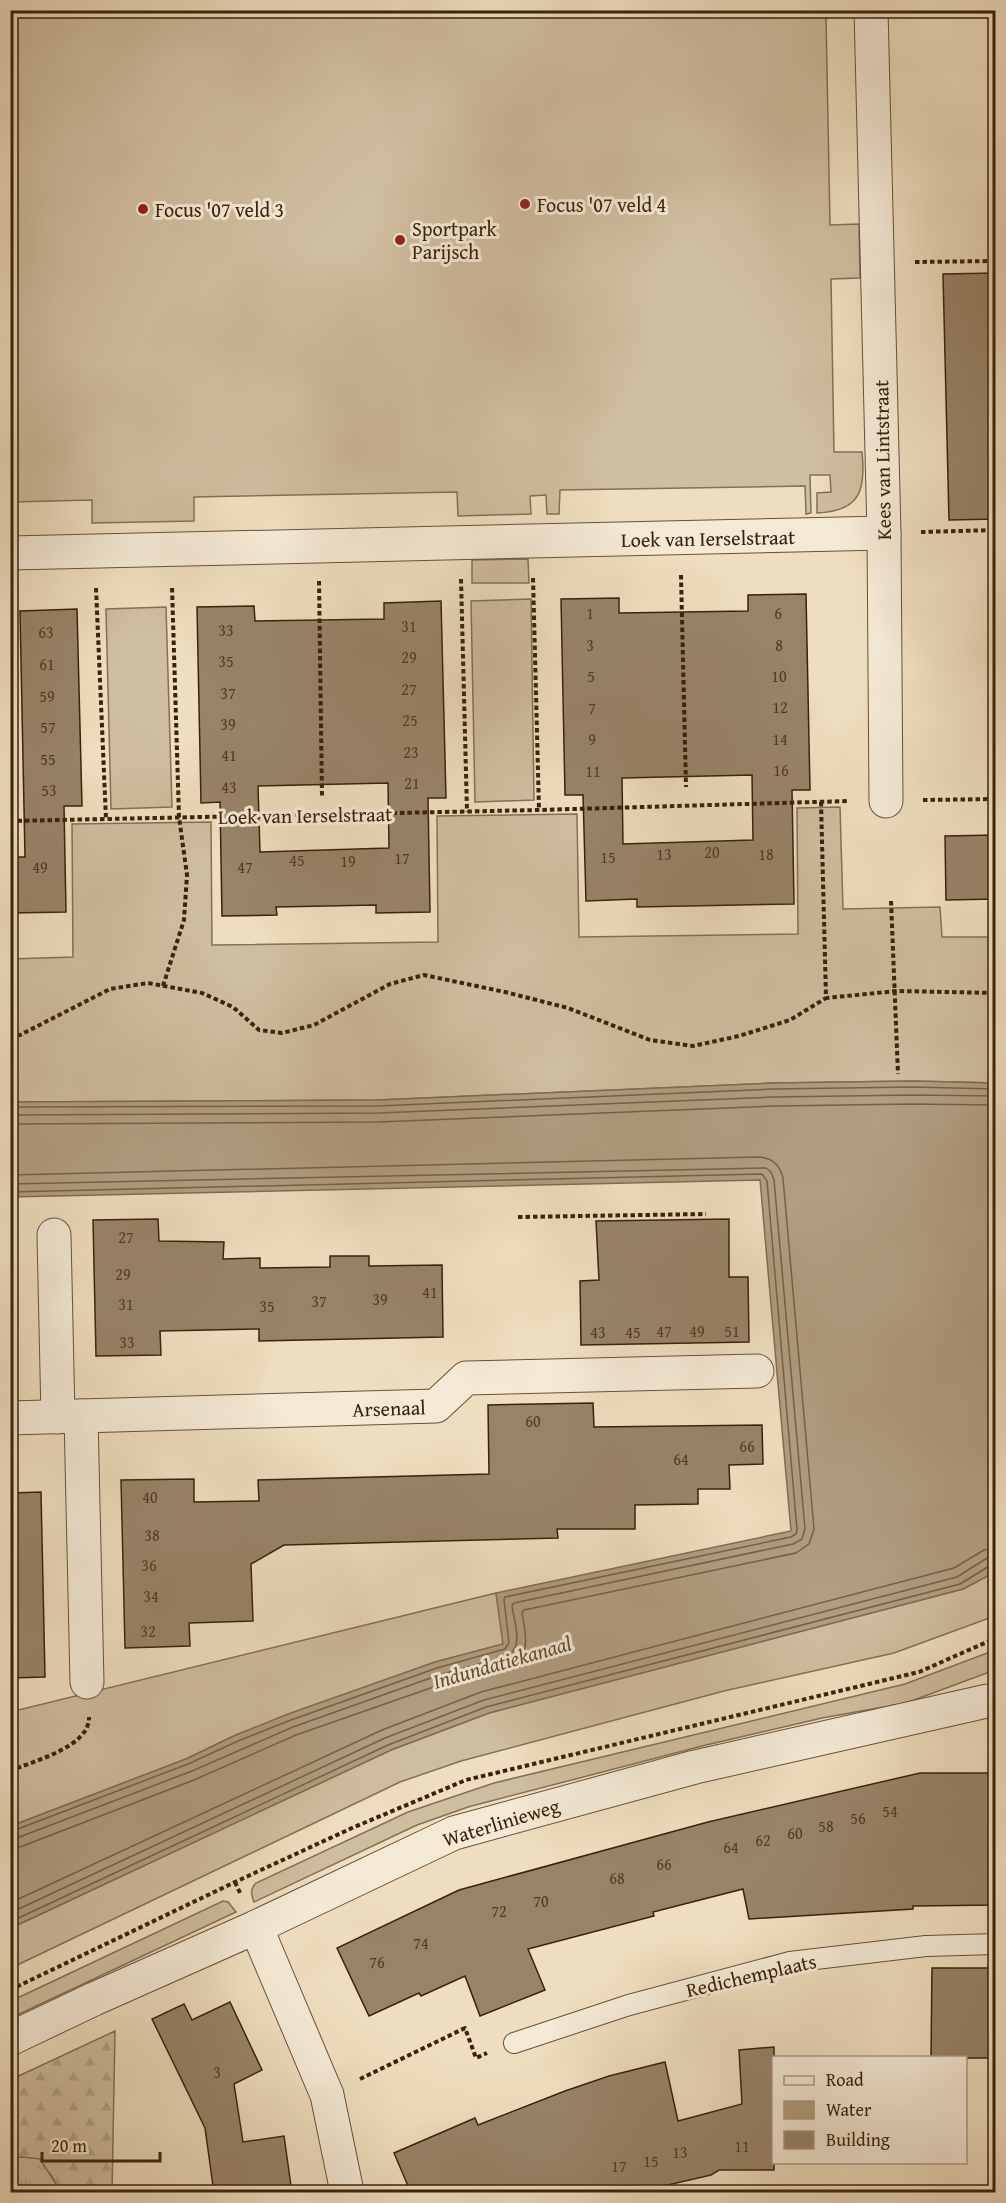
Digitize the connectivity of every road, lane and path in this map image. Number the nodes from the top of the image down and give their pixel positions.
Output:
1 (871, 10) edge
2 (996, 261) edge
3 (878, 263) junction
4 (996, 530) edge
5 (884, 533) junction
6 (680, 539) junction
7 (532, 542) junction
8 (460, 544) junction
9 (318, 547) junction
10 (171, 550) junction
11 (95, 552) junction
12 (10, 553) edge
13 (686, 787) dead end
14 (322, 797) dead end
15 (996, 799) edge
16 (886, 801) junction
17 (821, 802) junction
18 (539, 810) junction
19 (467, 812) junction
20 (178, 817) junction
21 (106, 819) junction
22 (10, 821) edge
23 (891, 901) dead end
24 (163, 986) junction
25 (896, 992) junction
26 (996, 993) edge
27 (826, 998) junction
28 (10, 1037) edge
29 (898, 1074) dead end
30 (706, 1214) dead end
31 (518, 1217) dead end
32 (54, 1235) dead end
33 (757, 1371) dead end
34 (70, 1416) junction
35 (10, 1418) edge
36 (87, 1682) joint
37 (993, 1699) edge
38 (10, 1771) edge
39 (256, 1927) junction
40 (996, 1944) edge
41 (10, 2039) edge
42 (514, 2043) joint
43 (327, 2096) junction
44 (10, 2185) edge
45 (25, 2193) edge
46 (345, 2193) edge

1 - 3 street, Kees van Lintstraat
2 - 3 path
3 - 5 street, Kees van Lintstraat
4 - 5 path
5 - 6 street, Loek van Ierselstraat
5 - 16 street, Kees van Lintstraat
6 - 7 street, Loek van Ierselstraat
6 - 13 path
7 - 8 street, Loek van Ierselstraat
7 - 18 path
8 - 9 street, Loek van Ierselstraat
8 - 19 path
9 - 10 street, Loek van Ierselstraat
9 - 14 path
10 - 11 street, Loek van Ierselstraat
10 - 20 path
11 - 12 street, Loek van Ierselstraat
11 - 21 path
15 - 16 path
16 - 17 path, Loek van Ierselstraat
17 - 18 path, Loek van Ierselstraat
17 - 27 path
18 - 19 path, Loek van Ierselstraat
19 - 20 path, Loek van Ierselstraat
20 - 21 path, Loek van Ierselstraat
20 - 24 path
21 - 22 path, Loek van Ierselstraat
23 - 25 path
24 - 27 path
24 - 28 path
25 - 26 path
25 - 27 path
25 - 29 path
30 - 31 path
32 - 34 street
33 - 34 street, Arsenaal
34 - 35 street, Arsenaal
34 - 36 street
36 - 38 path
37 - 39 street, Waterlinieweg
39 - 41 street, Waterlinieweg
39 - 43 street
40 - 42 lane, Redichemplaats
42 - 43 path
43 - 46 street
44 - 45 path

